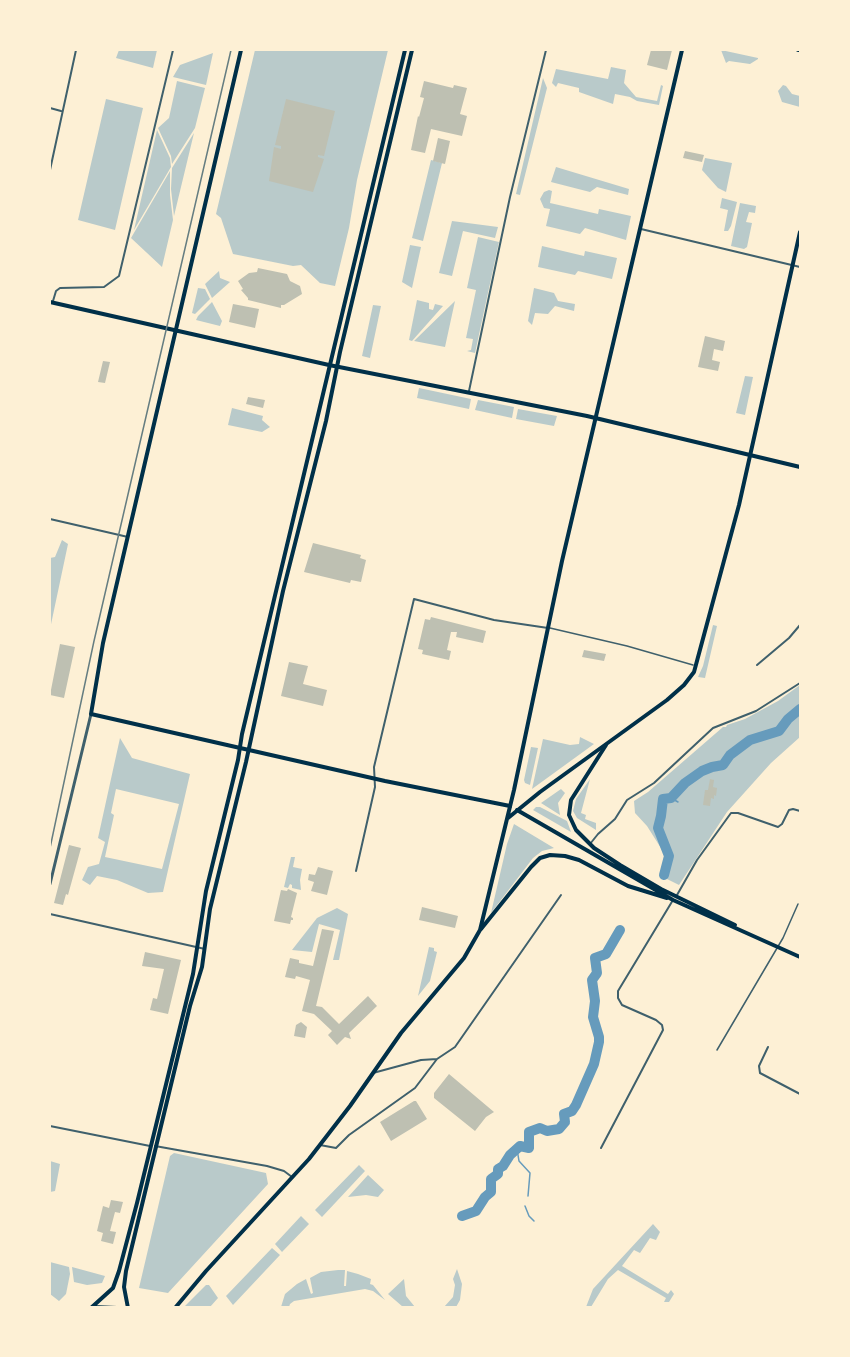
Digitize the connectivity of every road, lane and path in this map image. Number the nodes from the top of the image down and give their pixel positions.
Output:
1 (76, 50) edge
2 (173, 50) edge
3 (241, 50) edge
4 (405, 50) edge
5 (412, 50) edge
6 (546, 50) edge
7 (682, 50) edge
8 (50, 108) edge
9 (63, 111) junction
10 (50, 170) edge
11 (641, 229) junction
12 (801, 232) edge
13 (793, 265) junction
14 (801, 267) edge
15 (51, 303) edge
16 (176, 330) junction
17 (329, 365) junction
18 (338, 367) junction
19 (469, 391) junction
20 (596, 419) junction
21 (751, 455) junction
22 (801, 467) edge
23 (50, 519) edge
24 (128, 537) junction
25 (801, 625) edge
26 (548, 628) junction
27 (757, 664) dead end
28 (697, 666) junction
29 (801, 683) edge
30 (91, 714) junction
31 (609, 740) junction
32 (240, 747) junction
33 (248, 749) junction
34 (375, 778) junction
35 (510, 806) junction
36 (517, 810) junction
37 (801, 811) edge
38 (508, 819) junction
39 (590, 844) junction
40 (356, 872) dead end
41 (50, 884) edge
42 (561, 895) dead end
43 (675, 898) junction
44 (798, 904) dead end
45 (50, 914) edge
46 (480, 930) junction
47 (197, 947) junction
48 (778, 947) junction
49 (205, 949) junction
50 (801, 957) edge
51 (768, 1047) dead end
52 (717, 1050) dead end
53 (437, 1059) junction
54 (373, 1073) junction
55 (801, 1094) edge
56 (50, 1126) edge
57 (320, 1144) junction
58 (150, 1146) junction
59 (157, 1146) junction
60 (601, 1148) dead end
61 (293, 1178) junction
62 (92, 1307) edge
63 (175, 1307) edge
64 (117, 1308) edge
65 (128, 1308) edge

1 - 9 street
2 - 15 street
3 - 16 main road
4 - 17 main road
5 - 18 main road
6 - 19 street
7 - 11 main road
8 - 9 street
9 - 10 street
11 - 13 street
11 - 20 main road
12 - 13 main road
13 - 14 street
13 - 21 main road
15 - 16 main road
16 - 17 main road
16 - 24 main road
17 - 18 main road
17 - 32 main road
18 - 19 main road
18 - 33 main road
19 - 20 main road
20 - 21 main road
20 - 26 main road
21 - 22 main road
21 - 28 main road
23 - 24 street
24 - 30 main road
25 - 27 street
26 - 28 lane
26 - 34 street
26 - 35 main road
28 - 31 main road
29 - 39 street
30 - 32 main road
30 - 41 street
31 - 36 main road
31 - 39 main road
32 - 33 main road
32 - 47 main road
33 - 34 main road
33 - 49 main road
34 - 35 main road
34 - 40 street
35 - 36 main road
35 - 38 main road
36 - 38 main road
36 - 43 main road
37 - 43 street
38 - 46 main road
39 - 43 main road
42 - 53 street
43 - 46 main road
43 - 48 main road
43 - 60 street
44 - 48 lane
45 - 47 street
46 - 54 main road
47 - 49 street
47 - 58 main road
48 - 50 main road
48 - 52 lane
49 - 59 main road
51 - 55 street
53 - 54 street
53 - 57 street
54 - 57 main road
56 - 58 street
57 - 61 main road
58 - 59 street
58 - 62 main road
59 - 61 street
59 - 65 main road
61 - 63 main road
62 - 64 main road

